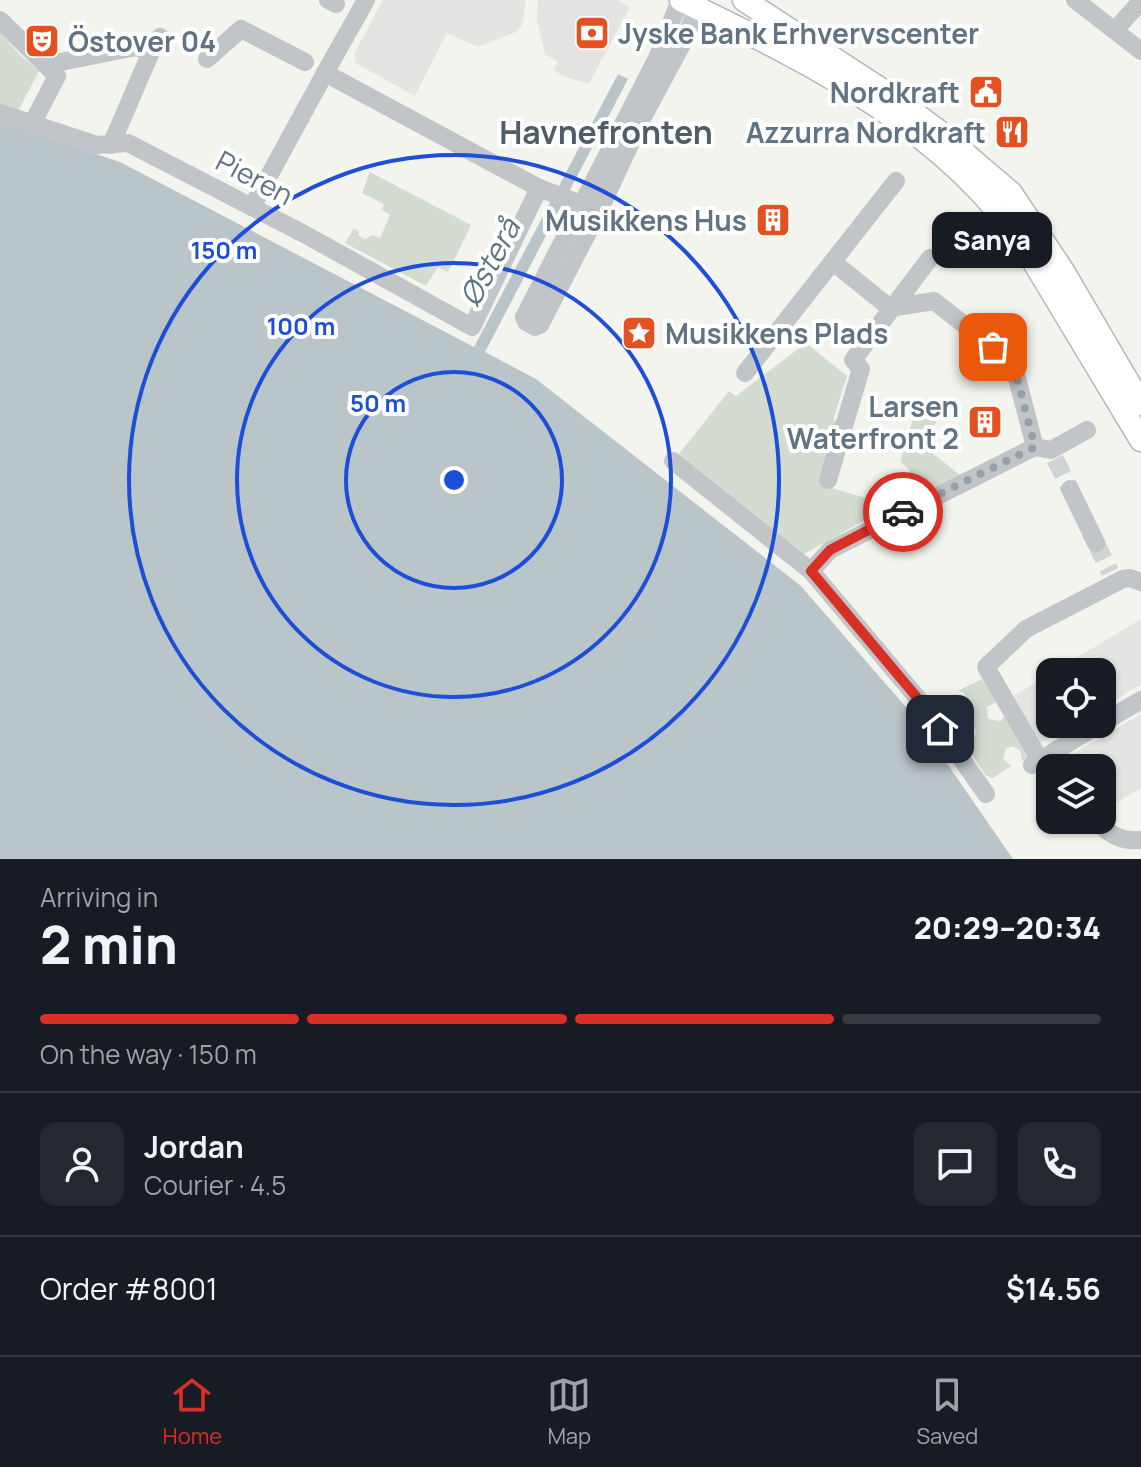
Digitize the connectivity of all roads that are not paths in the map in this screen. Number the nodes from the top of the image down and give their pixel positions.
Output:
1 (366, 0) edge
2 (744, 0) edge
3 (1075, 0) edge
4 (1141, 1) edge
5 (694, 2) edge
6 (0, 20) edge
7 (1115, 30) junction
8 (1141, 51) edge
9 (826, 54) junction
10 (207, 59) dead end
11 (305, 62) dead end
12 (46, 65) junction
13 (325, 73) junction
14 (0, 113) edge
15 (32, 124) junction
16 (111, 145) junction
17 (896, 181) dead end
18 (539, 188) junction
19 (581, 203) junction
20 (252, 207) junction
21 (599, 211) junction
22 (930, 258) dead end
23 (833, 262) junction
24 (890, 308) junction
25 (745, 373) dead end
26 (1141, 404) edge
27 (1087, 430) dead end
28 (1141, 440) edge
29 (1047, 452) junction
30 (673, 461) dead end
31 (828, 480) dead end
32 (1070, 489) tunnel mouth
33 (1096, 543) tunnel mouth
34 (811, 571) junction
35 (1141, 582) edge
36 (1141, 700) edge
37 (1116, 715) edge
38 (1078, 738) edge
39 (1040, 754) edge
40 (1051, 754) edge
41 (986, 794) dead end
42 (1112, 834) edge
43 (1141, 840) edge

1 - 13 street
2 - 9 main road
3 - 7 street
4 - 7 street
5 - 9 main road
5 - 19 street
5 - 21 street
5 - 28 main road
6 - 12 street
7 - 8 street
9 - 26 main road
10 - 11 street
12 - 15 street
12 - 16 street
13 - 18 street
13 - 20 street
14 - 15 street, Pieren
15 - 16 street, Pieren
16 - 20 street, Pieren
17 - 23 street
18 - 19 street
18 - 20 street, Pieren
19 - 21 street
19 - 21 street
22 - 24 street
23 - 24 street
23 - 25 street
24 - 29 street
24 - 31 street
27 - 29 street
29 - 34 street
30 - 34 street
32 - 33 street
34 - 41 street
35 - 39 street
36 - 37 street
38 - 40 street
42 - 43 street

